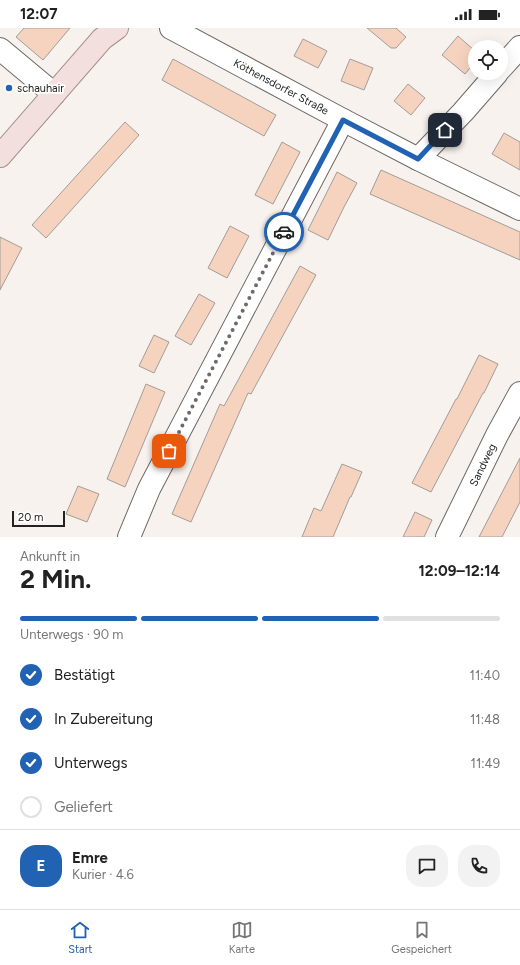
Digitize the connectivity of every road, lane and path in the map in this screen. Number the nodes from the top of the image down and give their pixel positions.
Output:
1 (117, 28) edge
2 (171, 28) edge
3 (520, 47) edge
4 (0, 49) edge
5 (508, 60) edge
6 (491, 80) edge
7 (54, 94) junction
8 (343, 120) junction
9 (0, 156) edge
10 (418, 159) junction
11 (520, 209) edge
12 (520, 393) edge
13 (129, 537) edge
14 (447, 537) edge

1 - 7 main road
2 - 8 street, Köthensdorfer Straße
3 - 5 street
4 - 7 street
6 - 10 street
7 - 9 main road
8 - 10 street, Köthensdorfer Straße
8 - 13 street
10 - 11 street, Köthensdorfer Straße
12 - 14 street, Sandweg

